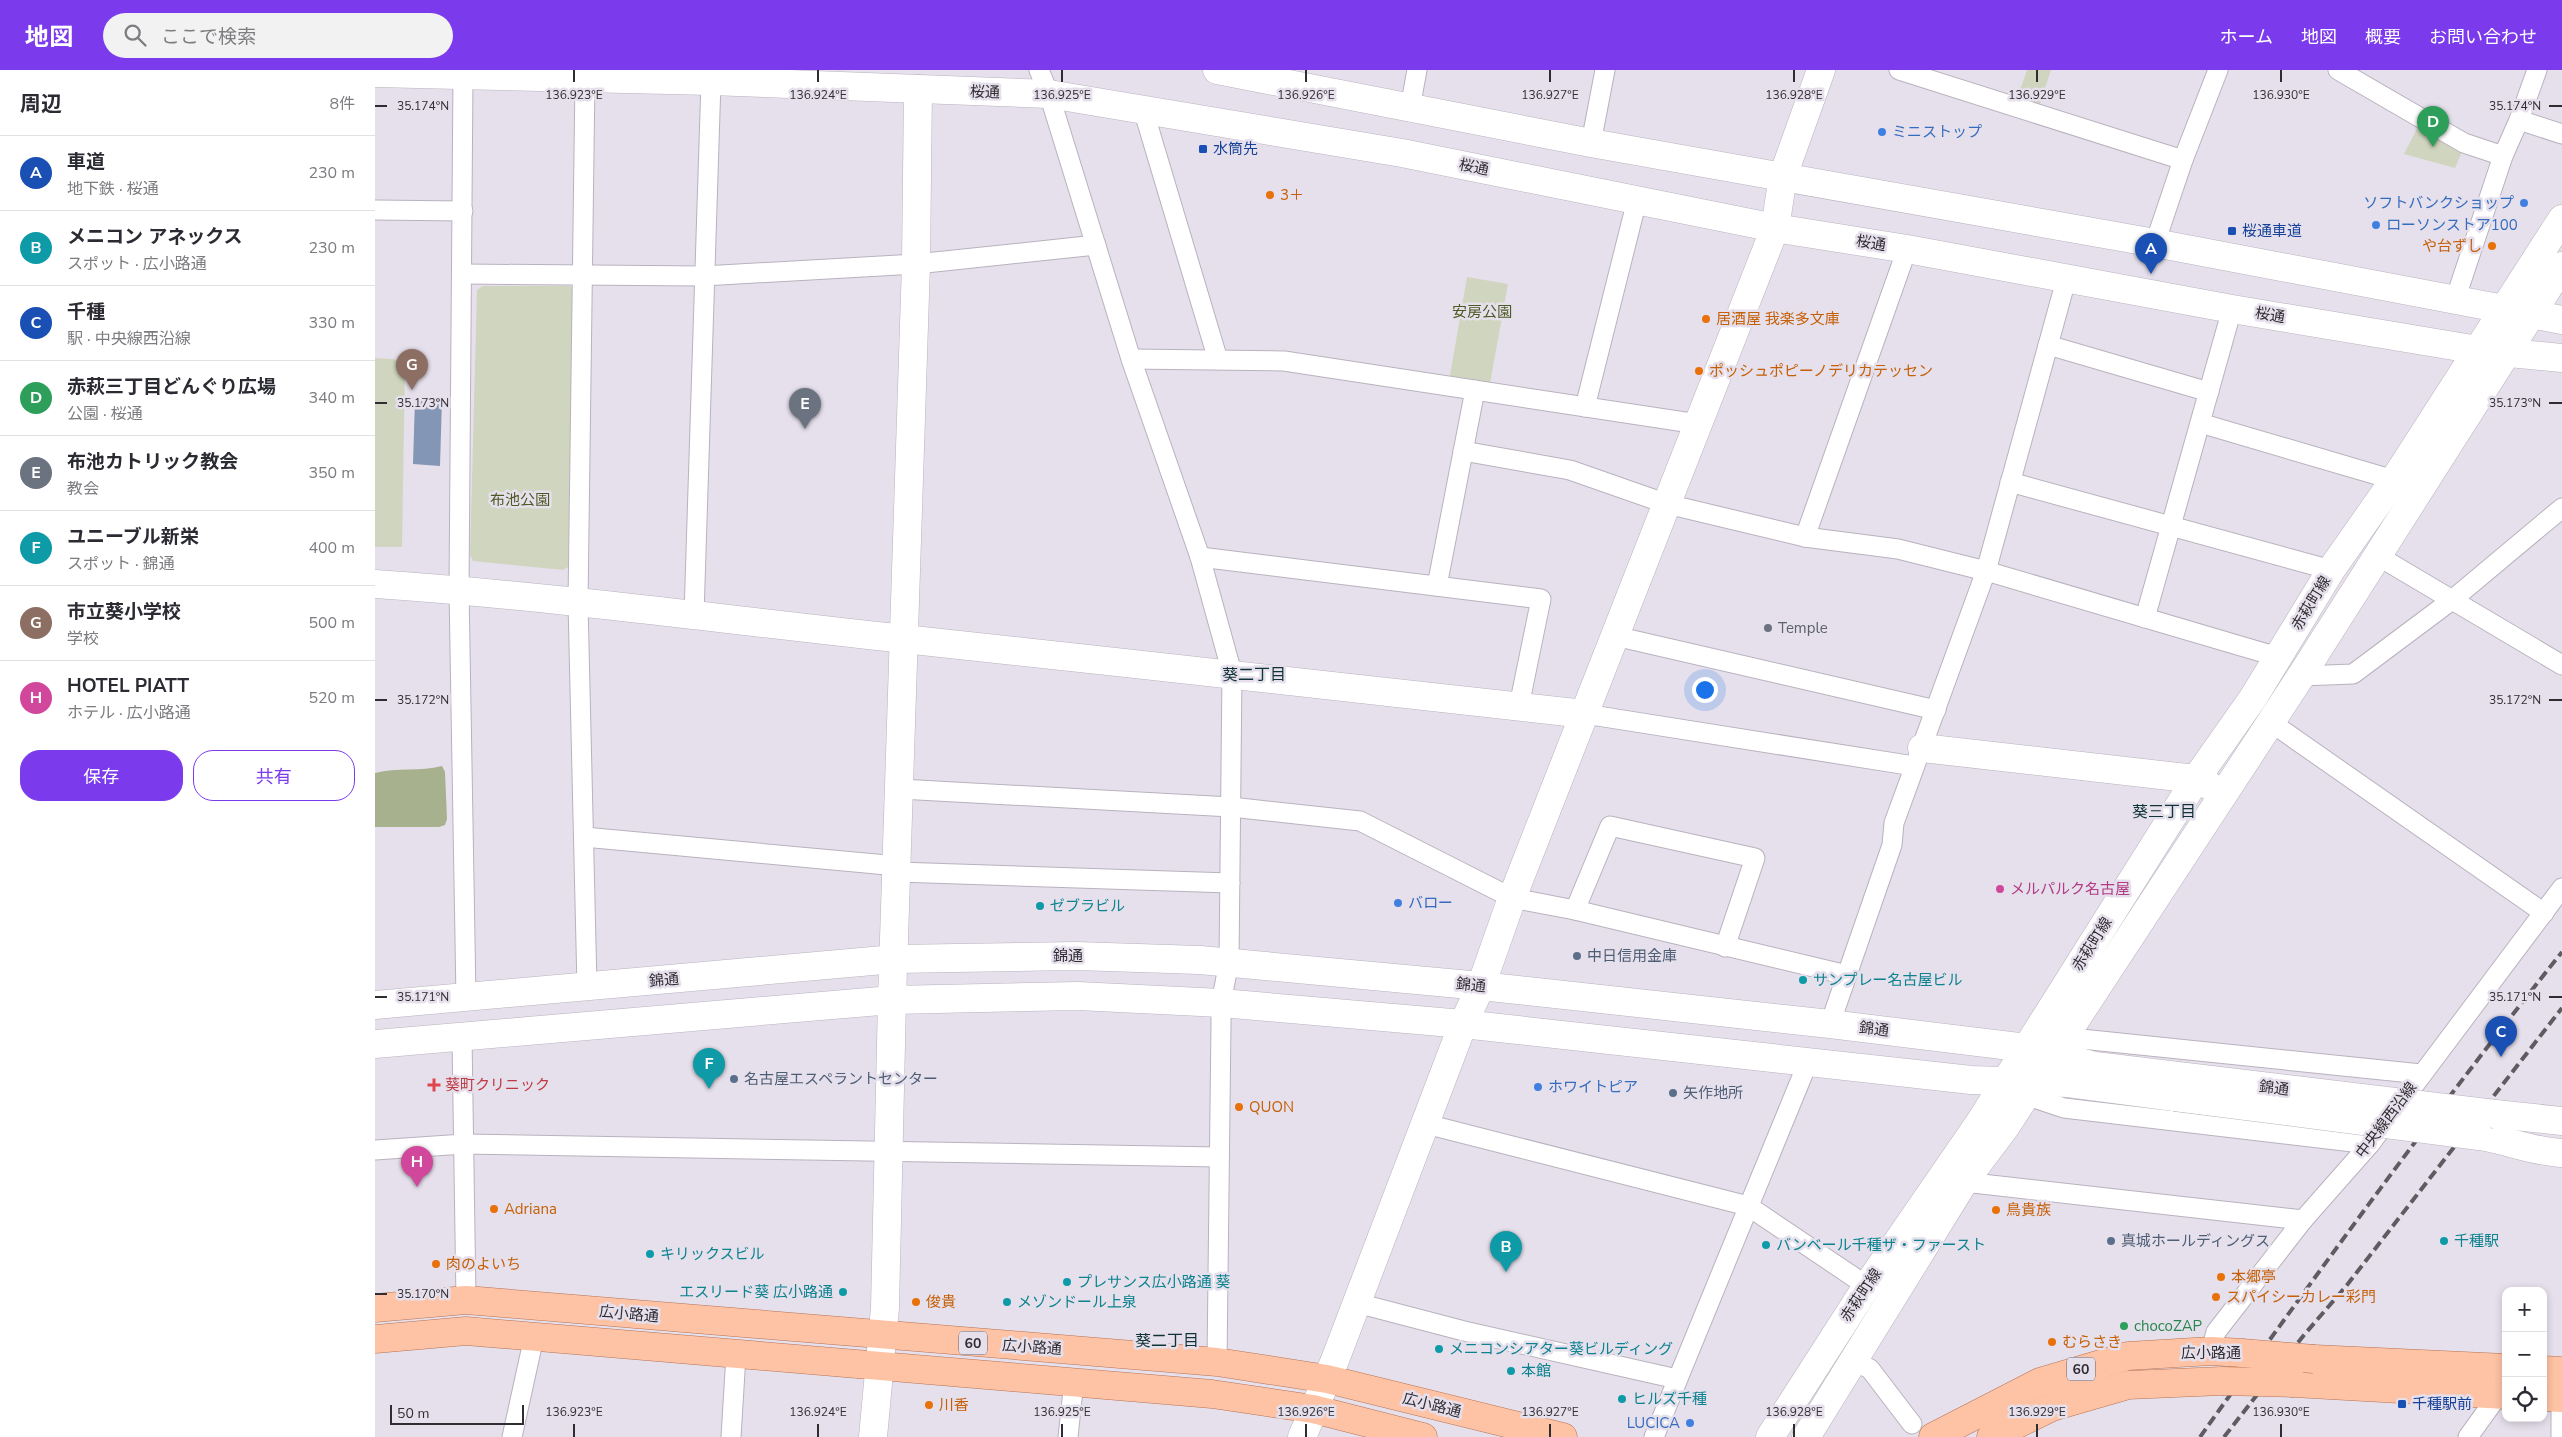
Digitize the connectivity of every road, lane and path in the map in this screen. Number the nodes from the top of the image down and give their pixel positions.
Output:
1 (1217, 70) edge
2 (1417, 70) edge
3 (1605, 70) edge
4 (1820, 70) edge
5 (2218, 70) edge
6 (2337, 70) edge
7 (2537, 70) edge
8 (1904, 71) edge
9 (375, 73) edge
10 (1268, 74) edge
11 (463, 76) junction
12 (585, 78) junction
13 (711, 81) junction
14 (1044, 82) edge
15 (918, 89) junction
16 (1410, 108) junction
17 (1143, 109) junction
18 (2519, 120) junction
19 (2562, 134) edge
20 (1591, 143) junction
21 (2503, 156) junction
22 (2183, 160) junction
23 (1783, 176) junction
24 (1637, 200) junction
25 (375, 210) edge
26 (463, 211) junction
27 (2562, 219) edge
28 (1775, 228) junction
29 (2155, 243) junction
30 (1096, 245) junction
31 (1907, 249) junction
32 (916, 264) junction
33 (2562, 266) edge
34 (463, 274) junction
35 (581, 274) junction
36 (703, 276) junction
37 (2066, 280) junction
38 (2455, 300) junction
39 (2232, 309) junction
40 (2518, 312) junction
41 (2562, 320) edge
42 (2048, 345) junction
43 (2478, 350) junction
44 (2505, 352) junction
45 (2562, 358) edge
46 (1131, 359) junction
47 (1218, 360) junction
48 (1475, 390) junction
49 (2209, 392) junction
50 (1585, 407) junction
51 (2201, 423) junction
52 (1699, 424) junction
53 (1463, 451) junction
54 (2394, 480) junction
55 (2010, 482) junction
56 (1667, 504) junction
57 (2562, 508) edge
58 (2171, 526) junction
59 (1805, 537) junction
60 (2378, 556) junction
61 (1200, 557) junction
62 (2331, 570) junction
63 (1986, 571) junction
64 (375, 584) edge
65 (1437, 586) junction
66 (459, 590) junction
67 (2452, 600) junction
68 (578, 603) junction
69 (694, 615) junction
70 (2145, 618) junction
71 (1615, 636) junction
72 (904, 639) junction
73 (2278, 658) junction
74 (2562, 665) edge
75 (1232, 673) junction
76 (2301, 676) junction
77 (1519, 706) junction
78 (1936, 710) junction
79 (1585, 714) junction
80 (2269, 721) junction
81 (1918, 757) junction
82 (2196, 779) junction
83 (900, 789) junction
84 (2223, 793) junction
85 (1231, 806) junction
86 (584, 837) junction
87 (897, 869) junction
88 (1230, 883) junction
89 (2562, 888) edge
90 (1512, 898) junction
91 (1575, 910) junction
92 (2544, 912) junction
93 (1725, 947) junction
94 (895, 958) junction
95 (1229, 962) junction
96 (1847, 975) junction
97 (1481, 986) junction
98 (587, 987) junction
99 (466, 998) junction
100 (892, 1000) junction
101 (1221, 1003) junction
102 (375, 1005) edge
103 (1463, 1024) junction
104 (1830, 1024) junction
105 (462, 1037) junction
106 (375, 1044) edge
107 (2047, 1047) junction
108 (1808, 1062) junction
109 (2421, 1074) junction
110 (2021, 1087) junction
111 (2176, 1087) junction
112 (2562, 1121) edge
113 (1426, 1124) junction
114 (464, 1144) junction
115 (2370, 1144) junction
116 (375, 1150) edge
117 (890, 1152) junction
118 (2562, 1153) edge
119 (1219, 1157) junction
120 (1964, 1182) junction
121 (1748, 1206) junction
122 (2303, 1220) junction
123 (1867, 1286) junction
124 (466, 1300) junction
125 (1357, 1303) junction
126 (375, 1308) edge
127 (884, 1336) junction
128 (534, 1337) junction
129 (375, 1339) edge
130 (2211, 1351) junction
131 (736, 1355) junction
132 (1853, 1360) junction
133 (1217, 1362) junction
134 (881, 1365) junction
135 (2502, 1368) edge
136 (2547, 1370) edge
137 (2562, 1371) edge
138 (1327, 1379) junction
139 (1677, 1379) junction
140 (1074, 1381) junction
141 (2502, 1395) edge
142 (2555, 1397) edge
143 (1313, 1409) junction
144 (1922, 1430) edge
145 (512, 1437) edge
146 (731, 1437) edge
147 (873, 1437) edge
148 (1069, 1437) edge
149 (1302, 1437) edge
150 (1423, 1437) edge
151 (1563, 1437) edge
152 (1654, 1437) edge
153 (1770, 1437) edge
154 (1806, 1437) edge
155 (1991, 1437) edge
156 (2468, 1437) edge
157 (2561, 1437) edge

1 - 10 street
2 - 16 street
3 - 20 street
4 - 23 street
5 - 22 street
6 - 21 street
7 - 18 street
8 - 22 street
9 - 11 street, 桜通
10 - 16 street
11 - 12 street, 桜通
11 - 26 street
12 - 13 street, 桜通
12 - 35 street
13 - 15 street, 桜通
13 - 36 street
14 - 15 street, 桜通
14 - 17 street, 桜通
14 - 30 street
15 - 32 street
16 - 20 street
17 - 24 street, 桜通
17 - 47 street
18 - 19 street
18 - 21 street
20 - 23 street
21 - 38 street
22 - 29 street
23 - 28 street
23 - 29 street
24 - 28 street, 桜通
24 - 50 street
25 - 26 street
26 - 34 street
27 - 40 street
28 - 31 street, 桜通
28 - 52 street
29 - 38 street
30 - 32 street
30 - 46 street
31 - 37 street, 桜通
31 - 59 street
32 - 36 street
32 - 72 street
33 - 40 street
34 - 35 street
34 - 66 street
35 - 36 street
35 - 68 street
36 - 69 street
37 - 39 street, 桜通
37 - 42 street
38 - 40 street
39 - 43 street, 桜通
39 - 49 street
40 - 41 street
40 - 43 street, 赤萩町線
40 - 44 street, 赤萩町線
42 - 49 street
42 - 55 street
43 - 44 street, 桜通
43 - 54 street, 赤萩町線
44 - 45 street, 桜通
44 - 60 street, 赤萩町線
46 - 47 street
46 - 61 street
47 - 48 street
48 - 50 street
48 - 53 street
49 - 51 street
50 - 52 street
51 - 54 street
51 - 58 street
52 - 56 street
53 - 56 street
53 - 65 street
54 - 62 street, 赤萩町線
55 - 58 street
55 - 63 street
56 - 59 street
56 - 71 street
57 - 67 street
58 - 62 street
58 - 70 street
59 - 63 street
60 - 67 street
60 - 76 street, 赤萩町線
61 - 65 street
61 - 75 street
62 - 73 street, 赤萩町線
63 - 70 street
63 - 78 street
64 - 66 street
65 - 77 street
66 - 68 street
66 - 99 street
67 - 74 street
67 - 76 street
68 - 69 street
68 - 86 street
69 - 72 street
70 - 73 street
71 - 78 street
71 - 79 street
72 - 75 street
72 - 83 street
73 - 82 street, 赤萩町線
75 - 77 street
75 - 85 street
76 - 80 street, 赤萩町線
77 - 79 street
78 - 81 street
79 - 81 street
79 - 90 street
80 - 84 street, 赤萩町線
80 - 92 street
81 - 82 street
81 - 96 street
82 - 84 street
82 - 107 street, 赤萩町線
83 - 85 street
83 - 87 street
84 - 107 street, 赤萩町線
85 - 88 street
85 - 90 street
86 - 87 street
86 - 98 street
87 - 88 street
87 - 94 street
88 - 95 street
89 - 92 street, 中央線西沿線
90 - 91 street
90 - 97 street
91 - 93 street
91 - 93 street
92 - 109 street, 中央線西沿線
93 - 96 street
94 - 95 street, 錦通
94 - 98 street, 錦通
94 - 100 street
95 - 97 street, 錦通
95 - 101 street
96 - 104 street
97 - 103 street
97 - 104 street, 錦通
98 - 99 street, 錦通
99 - 102 street, 錦通
100 - 101 street, 錦通
100 - 105 street, 錦通
100 - 117 street
101 - 103 street, 錦通
101 - 119 street
103 - 108 street, 錦通
103 - 113 street
104 - 107 street, 錦通
105 - 106 street, 錦通
105 - 114 street
107 - 109 street
107 - 110 street, 赤萩町線
107 - 111 street, 錦通
108 - 110 street, 錦通
108 - 121 street
109 - 115 street, 中央線西沿線
110 - 111 street, 錦通
110 - 115 street
110 - 120 street, 赤萩町線
110 - 123 street, 赤萩町線
111 - 112 street, 錦通, bridge
111 - 118 street, 錦通, bridge
113 - 121 street
113 - 125 street
114 - 116 street
114 - 117 street
114 - 124 street
115 - 122 street, 中央線西沿線
117 - 119 street
117 - 127 street
119 - 133 street
120 - 122 street
120 - 132 street, 赤萩町線
121 - 123 street
121 - 139 street
122 - 130 street, 中央線西沿線
123 - 153 street, 赤萩町線
124 - 126 main road, 広小路通 / 60
124 - 127 main road, 広小路通 / 60
125 - 138 street
125 - 139 street
127 - 133 main road, 広小路通 / 60
127 - 134 street
128 - 129 main road, 広小路通 / 60
128 - 131 main road, 広小路通 / 60
128 - 145 street
130 - 135 main road, 広小路通 / 60, bridge
130 - 144 main road, 広小路通 / 60
131 - 134 main road, 広小路通 / 60
131 - 146 street
132 - 144 street
132 - 154 street, 赤萩町線
133 - 138 main road, 広小路通 / 60
134 - 140 main road, 広小路通 / 60
134 - 147 street
136 - 137 main road
138 - 143 street
138 - 151 main road, 広小路通 / 60
139 - 152 street
140 - 143 main road, 広小路通 / 60
140 - 148 street
141 - 155 main road, 広小路通 / 60, bridge
141 - 156 street
142 - 157 street
143 - 149 street
143 - 150 main road, 広小路通 / 60

